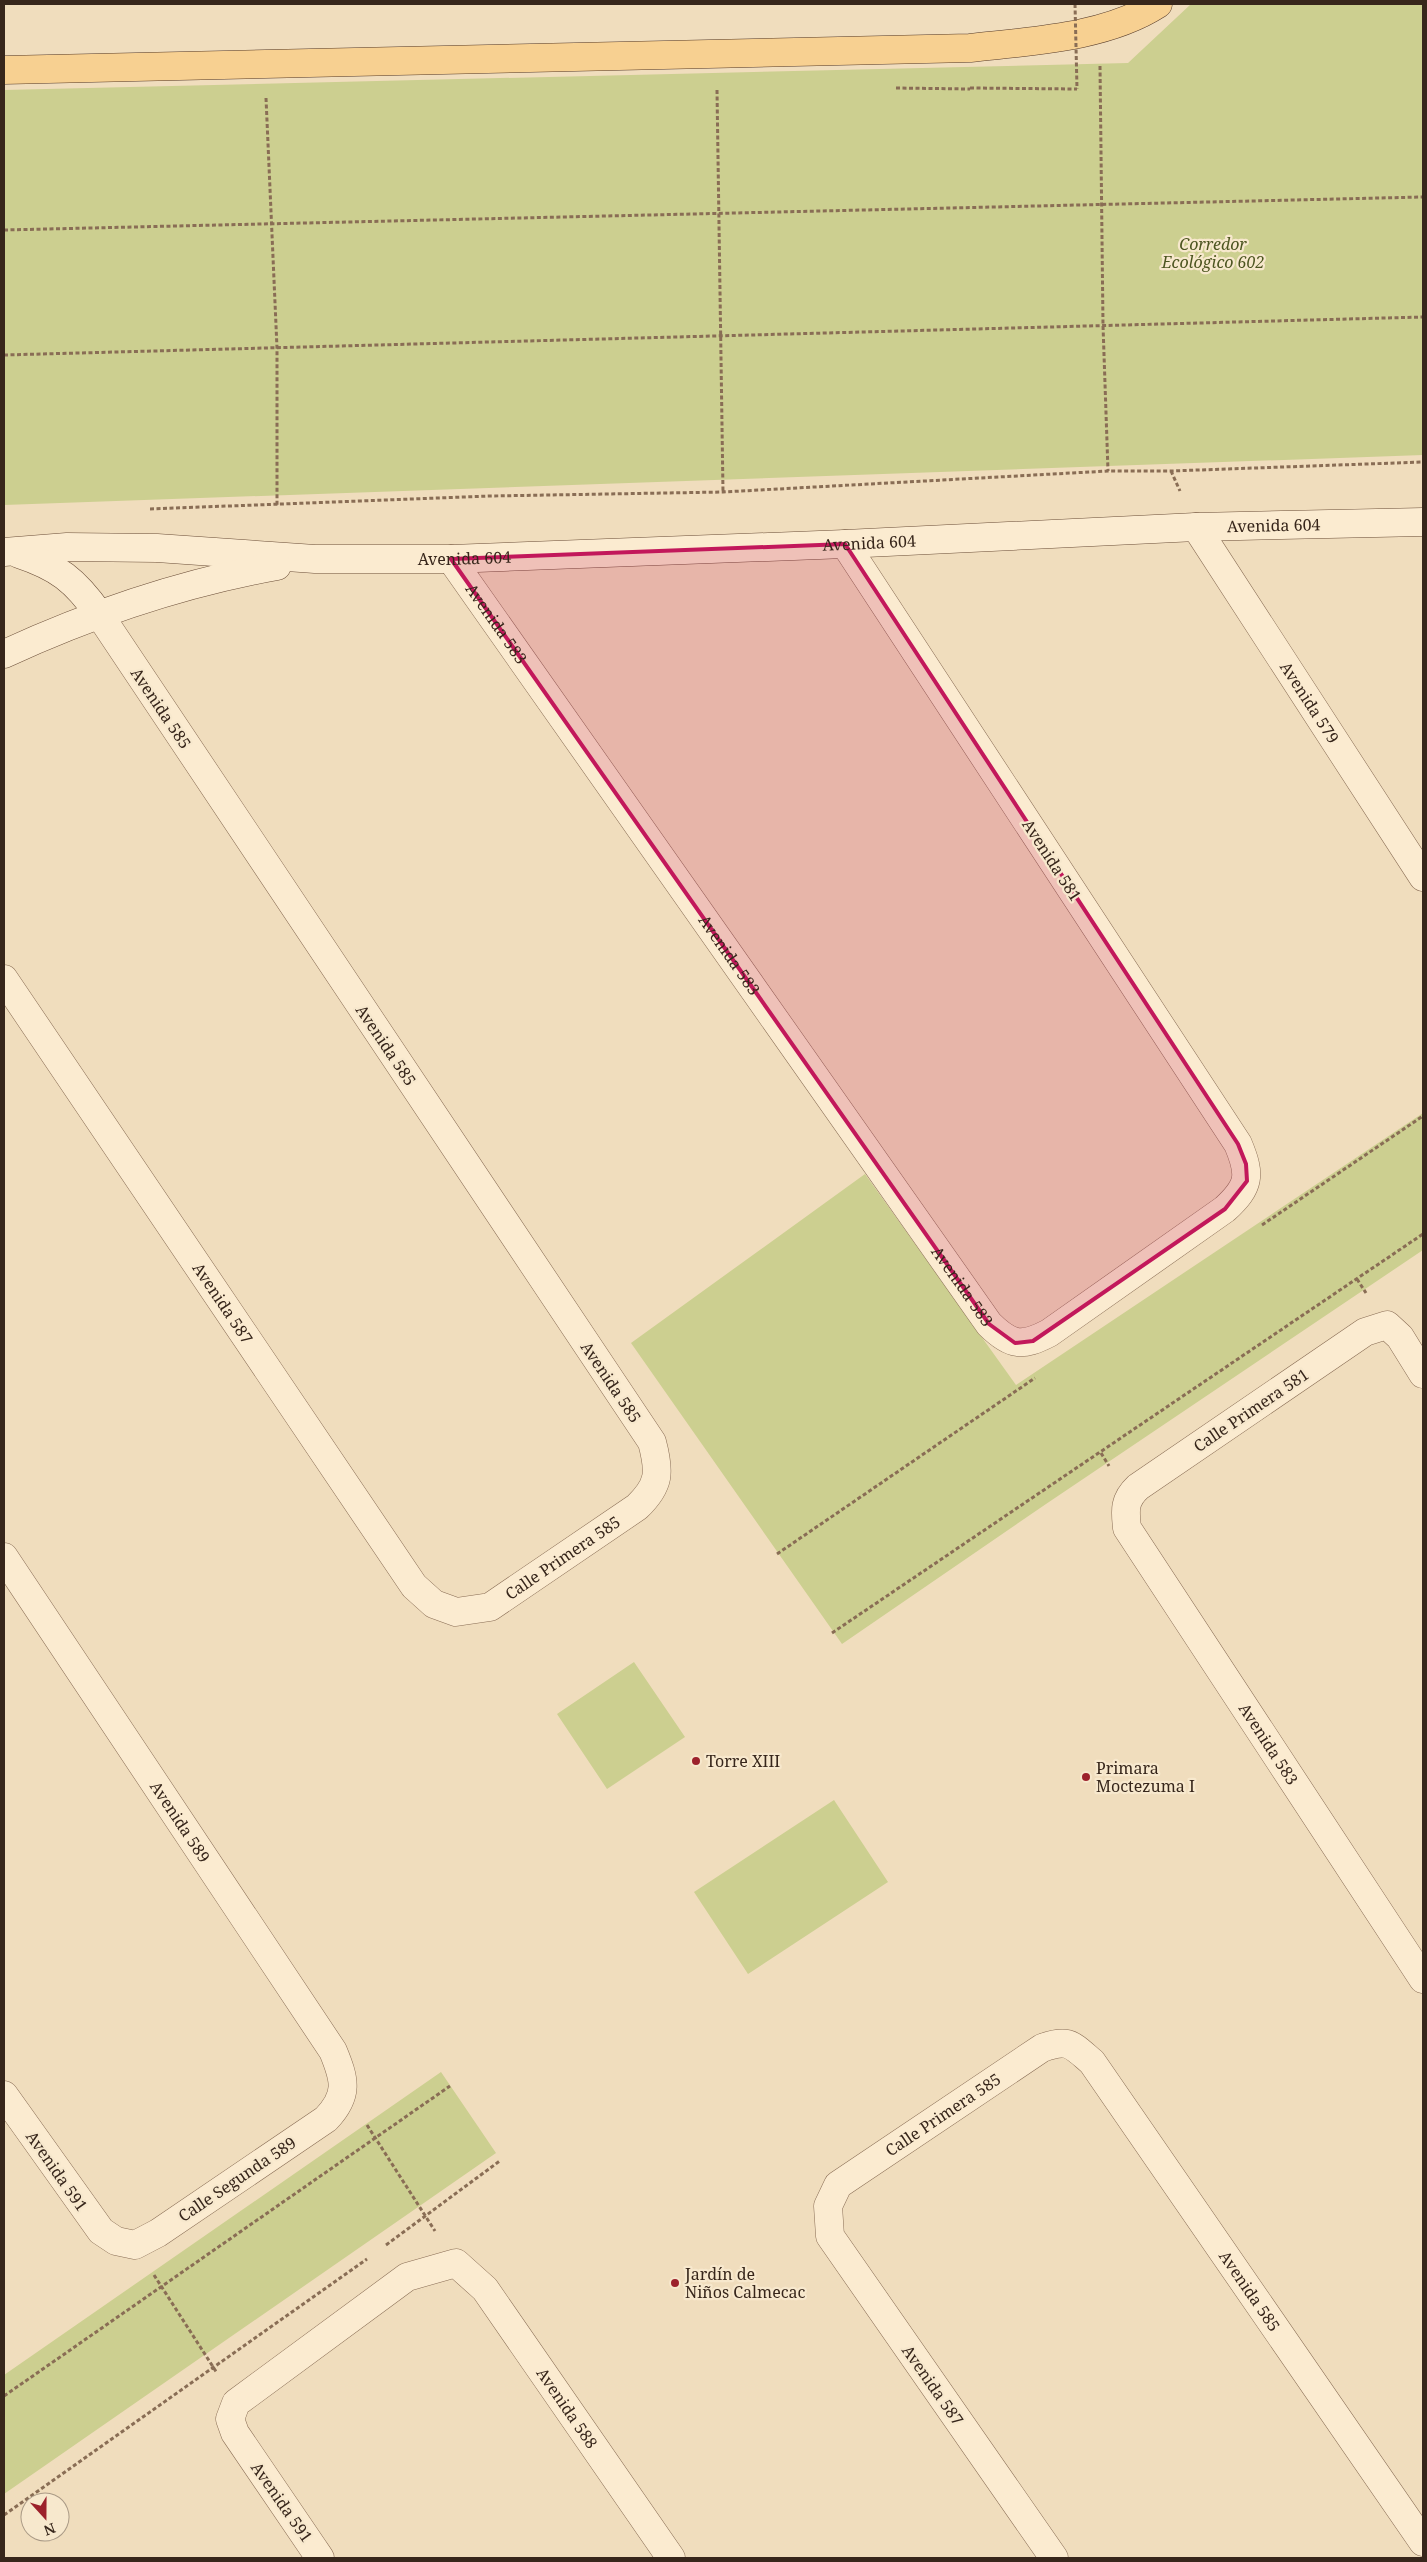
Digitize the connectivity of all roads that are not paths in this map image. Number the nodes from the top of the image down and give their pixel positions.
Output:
1 (1158, 4) edge
2 (4, 70) edge
3 (1423, 522) edge
4 (1196, 527) junction
5 (845, 544) junction
6 (6, 551) edge
7 (316, 559) junction
8 (451, 559) junction
9 (99, 614) junction
10 (4, 654) edge
11 (1423, 877) edge
12 (4, 979) edge
13 (1015, 1343) joint
14 (1423, 1374) edge
15 (656, 1482) joint
16 (1125, 1506) joint
17 (7, 1569) edge
18 (456, 1612) joint
19 (1423, 1979) edge
20 (1072, 2046) joint
21 (344, 2091) joint
22 (4, 2095) edge
23 (828, 2206) joint
24 (125, 2243) joint
25 (456, 2263) joint
26 (1423, 2542) edge
27 (320, 2558) edge
28 (671, 2558) edge
29 (1054, 2558) edge

1 - 2 main road
3 - 4 street, Avenida 604
4 - 5 street, Avenida 604
4 - 11 street, Avenida 579
5 - 8 street, Avenida 604
5 - 13 street, Avenida 581
6 - 7 street, Avenida 604
6 - 9 street, Avenida 585
7 - 8 street, Avenida 604
7 - 9 street, Avenida 604
8 - 13 street, Avenida 583
9 - 10 street, Avenida 604
9 - 15 street, Avenida 585
12 - 18 street, Avenida 587
14 - 16 street, Calle Primera 581
15 - 18 street, Calle Primera 585
16 - 19 street, Avenida 583
17 - 21 street, Avenida 589
20 - 23 street, Calle Primera 585
20 - 26 street, Avenida 585
21 - 24 street, Calle Segunda 589
22 - 24 street, Avenida 591
23 - 29 street, Avenida 587
25 - 27 street, Avenida 591
25 - 28 street, Avenida 588

